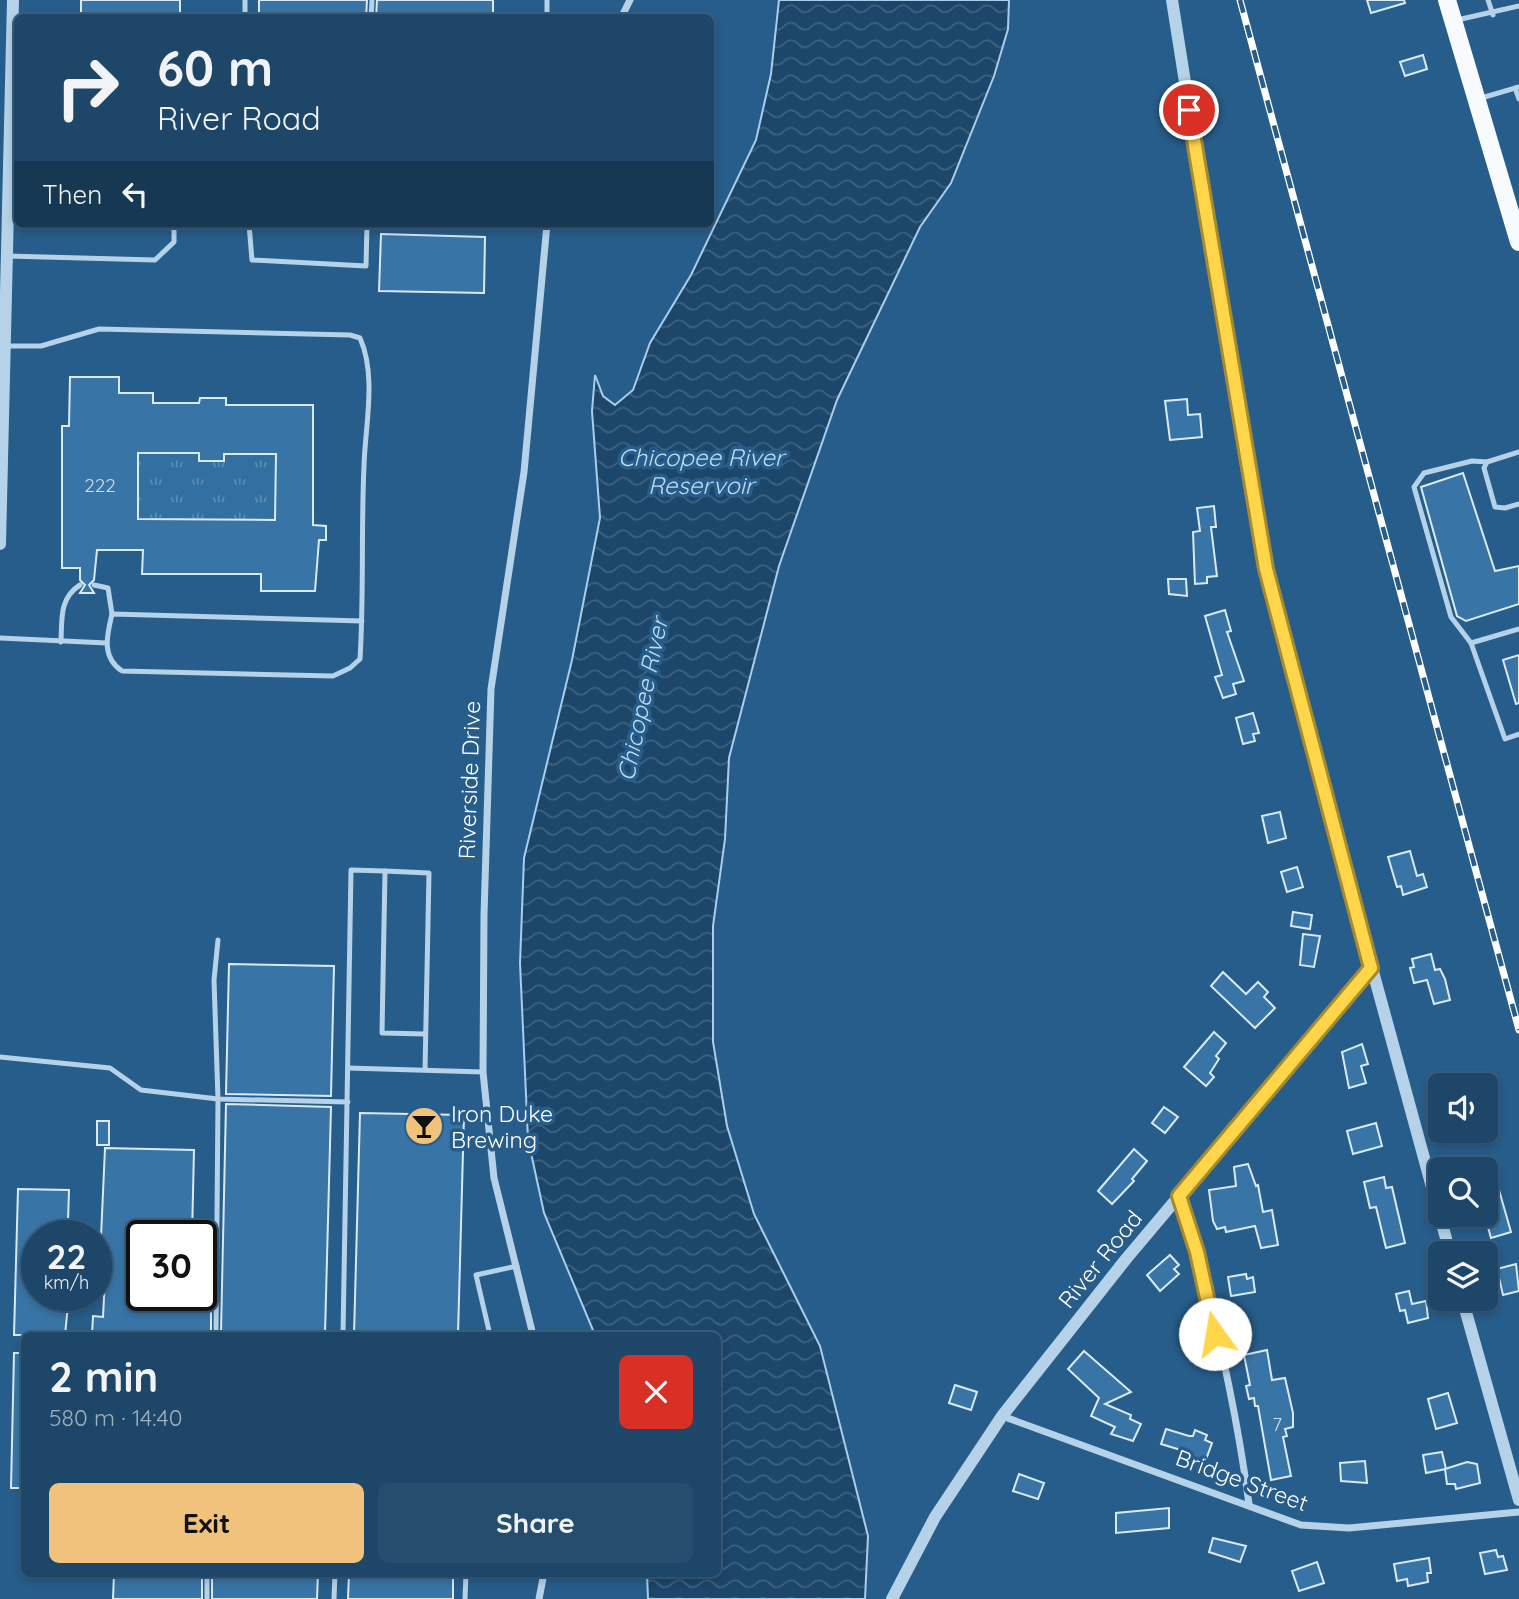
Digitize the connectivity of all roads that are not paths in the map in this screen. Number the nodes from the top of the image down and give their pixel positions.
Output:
1 (13, 0) edge
2 (1172, 0) edge
3 (1447, 0) edge
4 (1488, 0) edge
5 (1519, 6) edge
6 (1493, 15) junction
7 (1454, 20) junction
8 (14, 28) edge
9 (14, 72) edge
10 (1517, 87) edge
11 (1477, 99) junction
12 (1519, 99) edge
13 (174, 228) edge
14 (249, 228) edge
15 (367, 228) edge
16 (547, 228) edge
17 (1519, 242) edge
18 (3, 256) edge
19 (5, 345) junction
20 (2, 417) edge
21 (1519, 452) edge
22 (1487, 463) junction
23 (1519, 504) edge
24 (0, 544) edge
25 (80, 585) dead end
26 (94, 585) dead end
27 (112, 614) junction
28 (362, 621) junction
29 (1519, 629) edge
30 (0, 638) edge
31 (61, 642) junction
32 (107, 643) junction
33 (1471, 643) junction
34 (1519, 734) edge
35 (385, 871) junction
36 (218, 940) dead end
37 (1371, 968) junction
38 (425, 1034) junction
39 (0, 1057) edge
40 (348, 1068) junction
41 (425, 1070) junction
42 (483, 1072) junction
43 (218, 1099) junction
44 (348, 1102) junction
45 (1179, 1196) junction
46 (1447, 1241) edge
47 (517, 1266) junction
48 (1466, 1311) edge
49 (216, 1332) edge
50 (343, 1332) edge
51 (490, 1332) edge
52 (532, 1332) edge
53 (1002, 1416) junction
54 (1519, 1500) edge
55 (1249, 1504) junction
56 (1519, 1512) edge
57 (208, 1577) edge
58 (335, 1577) edge
59 (466, 1577) edge
60 (543, 1577) edge
61 (207, 1599) edge
62 (334, 1599) edge
63 (465, 1599) edge
64 (538, 1599) edge
65 (892, 1599) edge

1 - 8 street
2 - 37 street
3 - 7 main road
4 - 6 lane
5 - 6 lane
6 - 7 lane
7 - 11 main road
9 - 18 street
10 - 11 lane
10 - 12 lane
11 - 17 main road
13 - 18 lane
14 - 15 lane
16 - 42 street, Riverside Drive
18 - 19 street
19 - 20 street
19 - 28 lane
20 - 24 street
21 - 22 lane
22 - 23 lane
22 - 33 lane
25 - 31 lane
26 - 27 lane
27 - 28 lane
27 - 32 lane
28 - 32 lane
29 - 33 lane
30 - 31 lane
31 - 32 lane
33 - 34 lane
35 - 38 lane
35 - 38 lane
35 - 40 lane
36 - 43 lane
37 - 45 street, River Road
37 - 46 street
38 - 41 lane
39 - 43 lane
40 - 41 lane
40 - 44 lane
41 - 42 lane
42 - 47 street, Riverside Drive
43 - 44 lane
43 - 49 lane
44 - 50 lane
45 - 53 street, River Road
45 - 55 street
47 - 51 lane
47 - 52 street, Riverside Drive
48 - 54 street
53 - 55 street, Bridge Street
53 - 65 street, River Road
55 - 56 street, Bridge Street
57 - 61 lane
58 - 62 lane
59 - 63 lane
60 - 64 street

